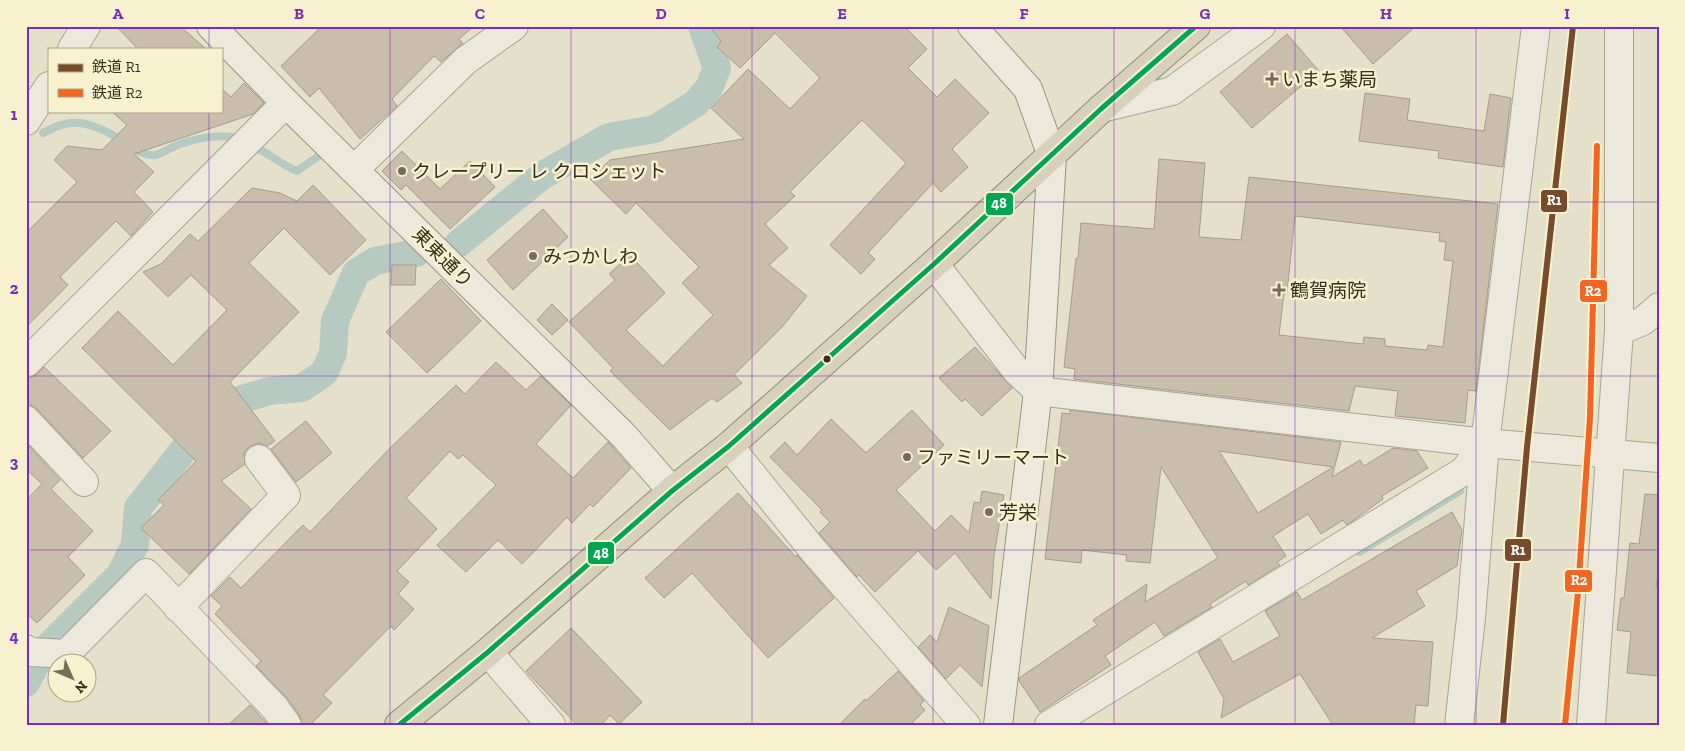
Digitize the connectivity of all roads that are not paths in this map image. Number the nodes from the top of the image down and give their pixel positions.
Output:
1 (86, 26) edge
2 (211, 26) edge
3 (514, 26) edge
4 (972, 26) edge
5 (1196, 26) edge
6 (1261, 26) edge
7 (1536, 26) edge
8 (1619, 26) edge
9 (73, 48) edge
10 (48, 88) edge
11 (286, 103) junction
12 (1102, 108) junction
13 (26, 121) edge
14 (1052, 156) junction
15 (354, 170) junction
16 (934, 264) junction
17 (1659, 308) edge
18 (1619, 331) junction
19 (31, 348) edge
20 (1038, 391) junction
21 (26, 420) edge
22 (1485, 443) junction
23 (729, 446) junction
24 (1610, 454) junction
25 (1659, 458) edge
26 (259, 459) dead end
27 (84, 482) dead end
28 (672, 491) junction
29 (178, 608) junction
30 (35, 652) edge
31 (488, 652) junction
32 (287, 725) edge
33 (399, 725) edge
34 (551, 725) edge
35 (966, 725) edge
36 (998, 725) edge
37 (1048, 725) edge
38 (1459, 725) edge
39 (1590, 725) edge

1 - 9 street
2 - 11 street, 東東通り
3 - 15 street
4 - 14 street
5 - 12 highway
6 - 12 street
7 - 22 street
8 - 18 street
10 - 13 street
11 - 15 street, 東東通り
11 - 19 street
12 - 14 highway
14 - 16 highway
14 - 20 street
15 - 28 street, 東東通り
16 - 20 street
16 - 23 highway
17 - 18 street
18 - 24 street
20 - 22 street
20 - 36 street
21 - 27 street
22 - 24 street
22 - 37 street
22 - 38 street
23 - 28 highway
23 - 35 street
24 - 25 street
24 - 39 street
26 - 29 street
28 - 31 highway
29 - 30 street
29 - 32 street
31 - 33 highway
31 - 34 street

